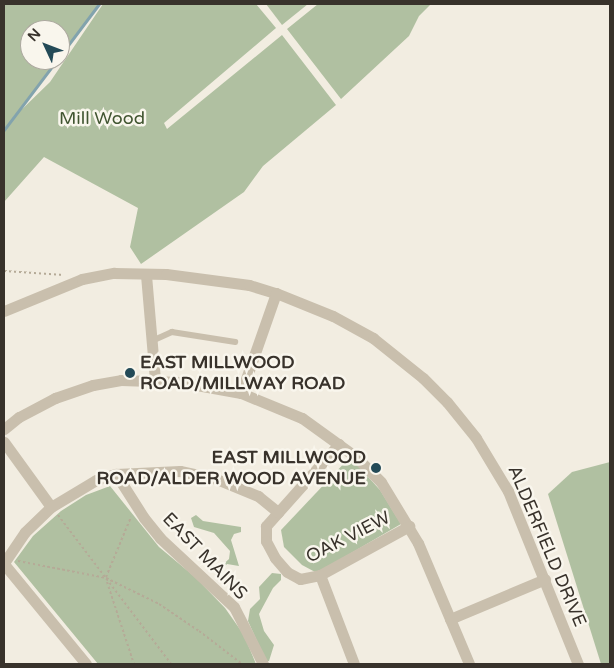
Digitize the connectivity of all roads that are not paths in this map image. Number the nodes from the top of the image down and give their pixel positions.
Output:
1 (146, 275) junction
2 (276, 293) junction
3 (4, 311) edge
4 (152, 341) junction
5 (235, 342) dead end
6 (154, 380) junction
7 (241, 393) junction
8 (4, 429) edge
9 (4, 442) edge
10 (339, 444) junction
11 (116, 474) junction
12 (51, 507) junction
13 (278, 512) junction
14 (409, 526) junction
15 (4, 562) edge
16 (320, 575) junction
17 (545, 579) junction
18 (450, 619) junction
19 (86, 664) edge
20 (263, 664) edge
21 (354, 664) edge
22 (469, 664) edge
23 (578, 664) edge

1 - 2 street, ALDERFIELD DRIVE
1 - 3 street, ALDERFIELD DRIVE
1 - 4 street
2 - 7 street
2 - 17 street, ALDERFIELD DRIVE
4 - 5 lane
4 - 6 street
6 - 7 street
6 - 8 street
7 - 10 street
9 - 12 street
10 - 13 street, OAK VIEW
10 - 14 street
11 - 12 street
11 - 13 street
11 - 20 street, EAST MAINS
12 - 15 street
13 - 16 street, OAK VIEW
14 - 16 street, OAK VIEW
14 - 18 street
15 - 19 street
16 - 21 street
17 - 18 street
17 - 23 street, ALDERFIELD DRIVE
18 - 22 street

